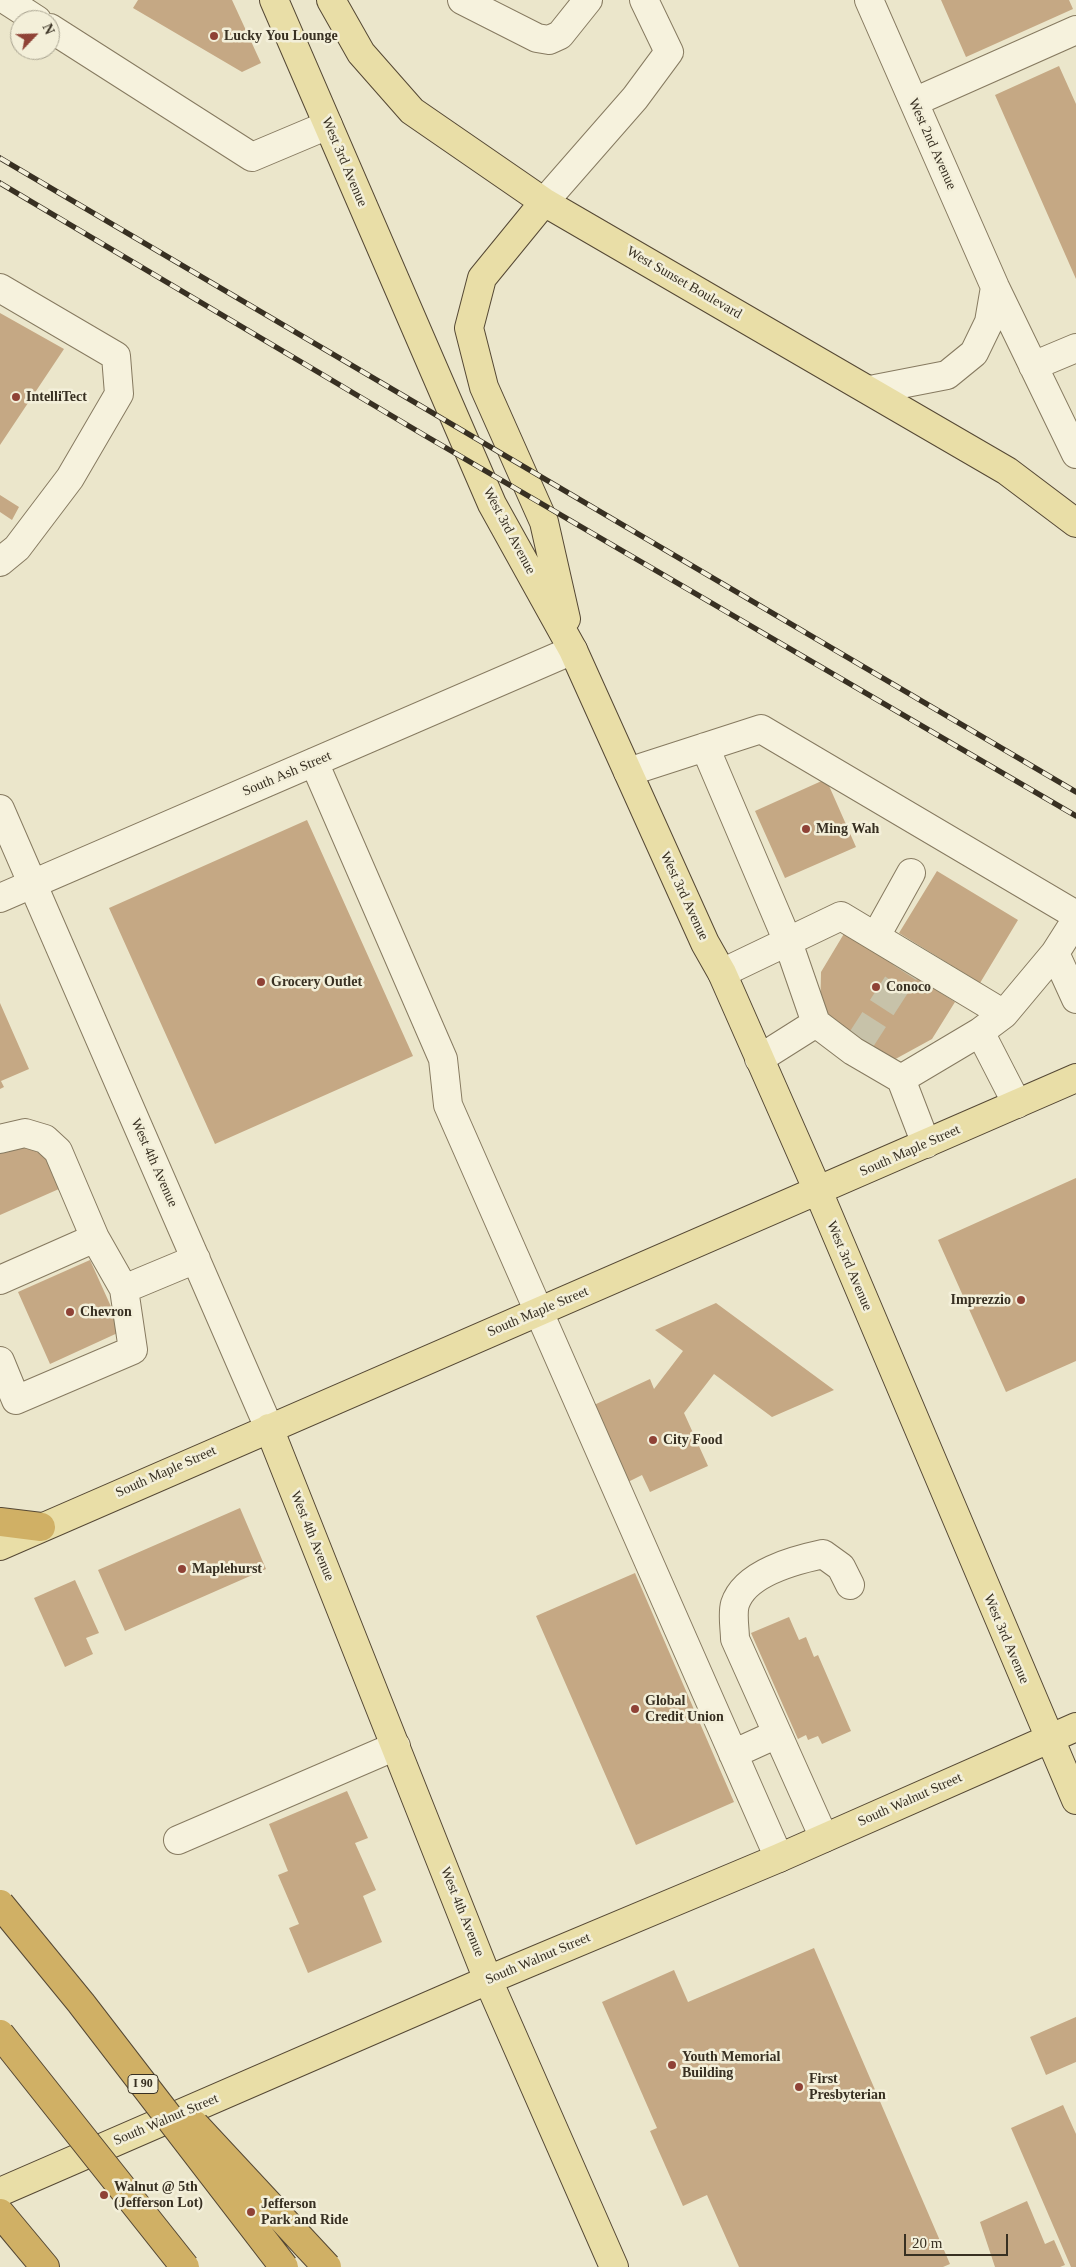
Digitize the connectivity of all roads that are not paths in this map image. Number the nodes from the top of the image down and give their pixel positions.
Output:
1 (6, 0) edge
2 (274, 0) edge
3 (331, 0) edge
4 (462, 0) edge
5 (588, 0) edge
6 (644, 0) edge
7 (868, 0) edge
8 (22, 10) edge
9 (1076, 30) edge
10 (60, 34) edge
11 (914, 102) junction
12 (328, 125) junction
13 (544, 202) junction
14 (995, 287) junction
15 (0, 288) edge
16 (1076, 348) edge
17 (1033, 366) junction
18 (870, 390) junction
19 (1074, 444) edge
20 (1076, 523) edge
21 (0, 562) edge
22 (573, 650) junction
23 (705, 747) junction
24 (314, 762) junction
25 (628, 772) junction
26 (0, 809) edge
27 (911, 873) dead end
28 (33, 884) junction
29 (0, 898) edge
30 (1076, 915) edge
31 (1076, 920) edge
32 (876, 936) junction
33 (788, 942) junction
34 (1055, 953) junction
35 (722, 973) junction
36 (1076, 999) edge
37 (1004, 1014) junction
38 (816, 1023) junction
39 (980, 1032) junction
40 (760, 1059) junction
41 (1076, 1078) edge
42 (901, 1079) junction
43 (1017, 1104) junction
44 (0, 1139) edge
45 (926, 1144) junction
46 (818, 1192) junction
47 (95, 1238) junction
48 (196, 1259) junction
49 (0, 1280) edge
50 (124, 1289) junction
51 (538, 1312) junction
52 (0, 1361) edge
53 (269, 1428) junction
54 (0, 1522) edge
55 (41, 1527) junction
56 (0, 1546) edge
57 (850, 1584) dead end
58 (1076, 1727) edge
59 (777, 1734) junction
60 (1049, 1739) junction
61 (396, 1746) junction
62 (733, 1754) junction
63 (1076, 1800) edge
64 (824, 1838) junction
65 (178, 1840) dead end
66 (779, 1858) junction
67 (0, 1904) edge
68 (488, 1980) junction
69 (81, 2004) junction
70 (0, 2034) edge
71 (0, 2192) edge
72 (0, 2214) edge
73 (37, 2267) edge
74 (45, 2267) edge
75 (185, 2267) edge
76 (284, 2267) edge
77 (327, 2267) edge
78 (614, 2267) edge

1 - 8 street
2 - 12 main road, West 3rd Avenue
3 - 13 main road, West Sunset Boulevard
4 - 5 street
6 - 13 street
7 - 11 street, West 2nd Avenue
9 - 11 street
10 - 12 street
11 - 14 street, West 2nd Avenue
12 - 22 main road, West 3rd Avenue
13 - 18 main road, West Sunset Boulevard
13 - 22 main road
14 - 17 street, West 2nd Avenue
14 - 18 street
15 - 21 street
16 - 17 street
17 - 19 street, West 2nd Avenue
18 - 20 main road, West Sunset Boulevard
22 - 24 street, South Ash Street
22 - 25 main road, West 3rd Avenue
23 - 25 street
23 - 30 street
23 - 33 street
24 - 28 street, South Ash Street
24 - 51 street
25 - 35 main road, West 3rd Avenue
26 - 28 street, West 4th Avenue
27 - 32 street
28 - 29 street, South Ash Street
28 - 48 street, West 4th Avenue
31 - 34 street
32 - 33 street
32 - 37 street
33 - 35 street
33 - 38 street
34 - 36 street
34 - 37 street
35 - 40 main road, West 3rd Avenue
37 - 39 street
38 - 40 street
38 - 42 street
39 - 42 street
39 - 43 street
40 - 46 main road, West 3rd Avenue
41 - 43 main road, South Maple Street
42 - 45 street
43 - 45 main road, South Maple Street
44 - 47 street
45 - 46 main road, South Maple Street
46 - 51 main road, South Maple Street
46 - 60 main road, West 3rd Avenue
47 - 49 street
47 - 50 street
48 - 50 street
48 - 53 street, West 4th Avenue
50 - 52 street
51 - 53 main road, South Maple Street
51 - 62 street
53 - 55 main road, South Maple Street
53 - 61 main road, West 4th Avenue
54 - 55 highway
55 - 56 main road, South Maple Street
57 - 59 street
58 - 60 main road, South Walnut Street
59 - 62 street
59 - 64 street
60 - 63 main road, West 3rd Avenue
60 - 64 main road, South Walnut Street
61 - 65 street
61 - 68 main road, West 4th Avenue
62 - 66 street
64 - 66 main road, South Walnut Street
66 - 68 main road, South Walnut Street
67 - 69 highway, I 90, bridge
68 - 71 main road, South Walnut Street
68 - 78 main road, West 4th Avenue
69 - 76 highway, I 90, bridge
69 - 77 highway, bridge
70 - 75 highway, bridge
72 - 73 main road
72 - 74 highway

